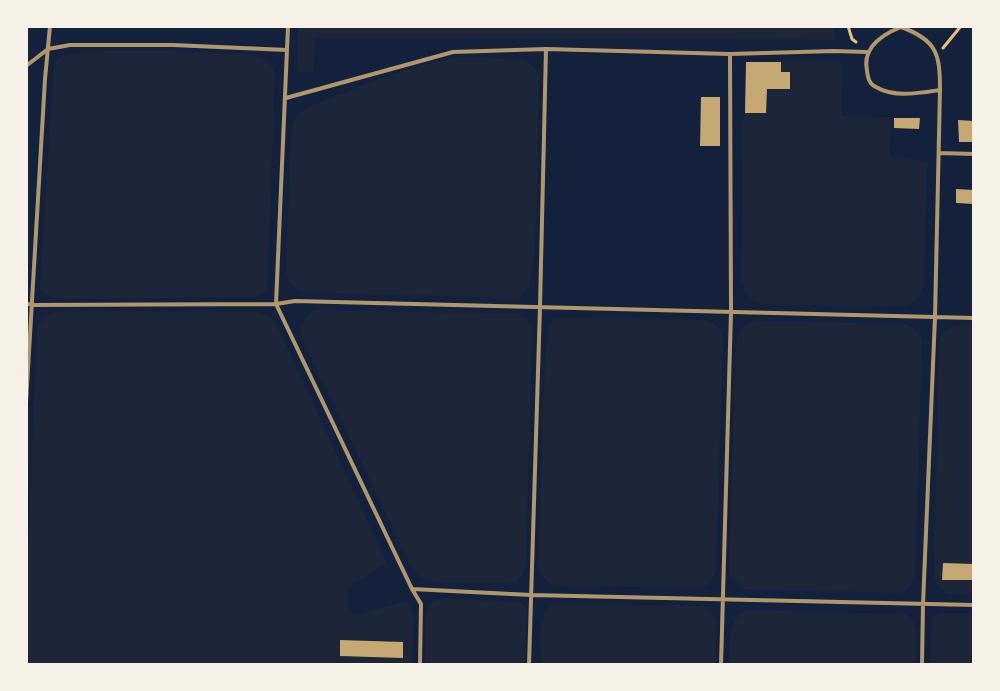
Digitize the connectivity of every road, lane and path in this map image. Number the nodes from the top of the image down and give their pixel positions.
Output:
1 (50, 26) edge
2 (288, 26) edge
3 (961, 26) edge
4 (901, 27) edge
5 (48, 49) junction
6 (546, 49) junction
7 (287, 50) junction
8 (867, 52) junction
9 (730, 54) junction
10 (937, 54) junction
11 (26, 66) edge
12 (940, 90) junction
13 (286, 98) junction
14 (939, 153) junction
15 (974, 154) edge
16 (29, 304) edge
17 (276, 304) junction
18 (540, 307) junction
19 (731, 312) junction
20 (935, 317) junction
21 (974, 318) edge
22 (26, 403) edge
23 (412, 589) junction
24 (531, 595) junction
25 (723, 599) junction
26 (923, 604) junction
27 (974, 605) edge
28 (420, 665) edge
29 (529, 665) edge
30 (721, 665) edge
31 (922, 665) edge

1 - 5 lane
2 - 7 lane
3 - 10 path
4 - 8 lane
4 - 10 lane
5 - 7 lane
5 - 11 lane
5 - 16 lane
6 - 9 lane
6 - 13 lane
6 - 18 lane
7 - 13 lane
8 - 9 lane
8 - 12 lane
9 - 19 lane
10 - 12 lane
12 - 14 lane
13 - 17 lane
14 - 15 lane
14 - 20 lane
16 - 17 lane
16 - 22 lane
17 - 18 lane
17 - 23 lane
18 - 19 lane
18 - 24 lane
19 - 20 lane
19 - 25 lane
20 - 21 lane
20 - 26 lane
23 - 24 lane
23 - 28 lane
24 - 25 lane
24 - 29 lane
25 - 26 lane
25 - 30 lane
26 - 27 lane
26 - 31 lane

